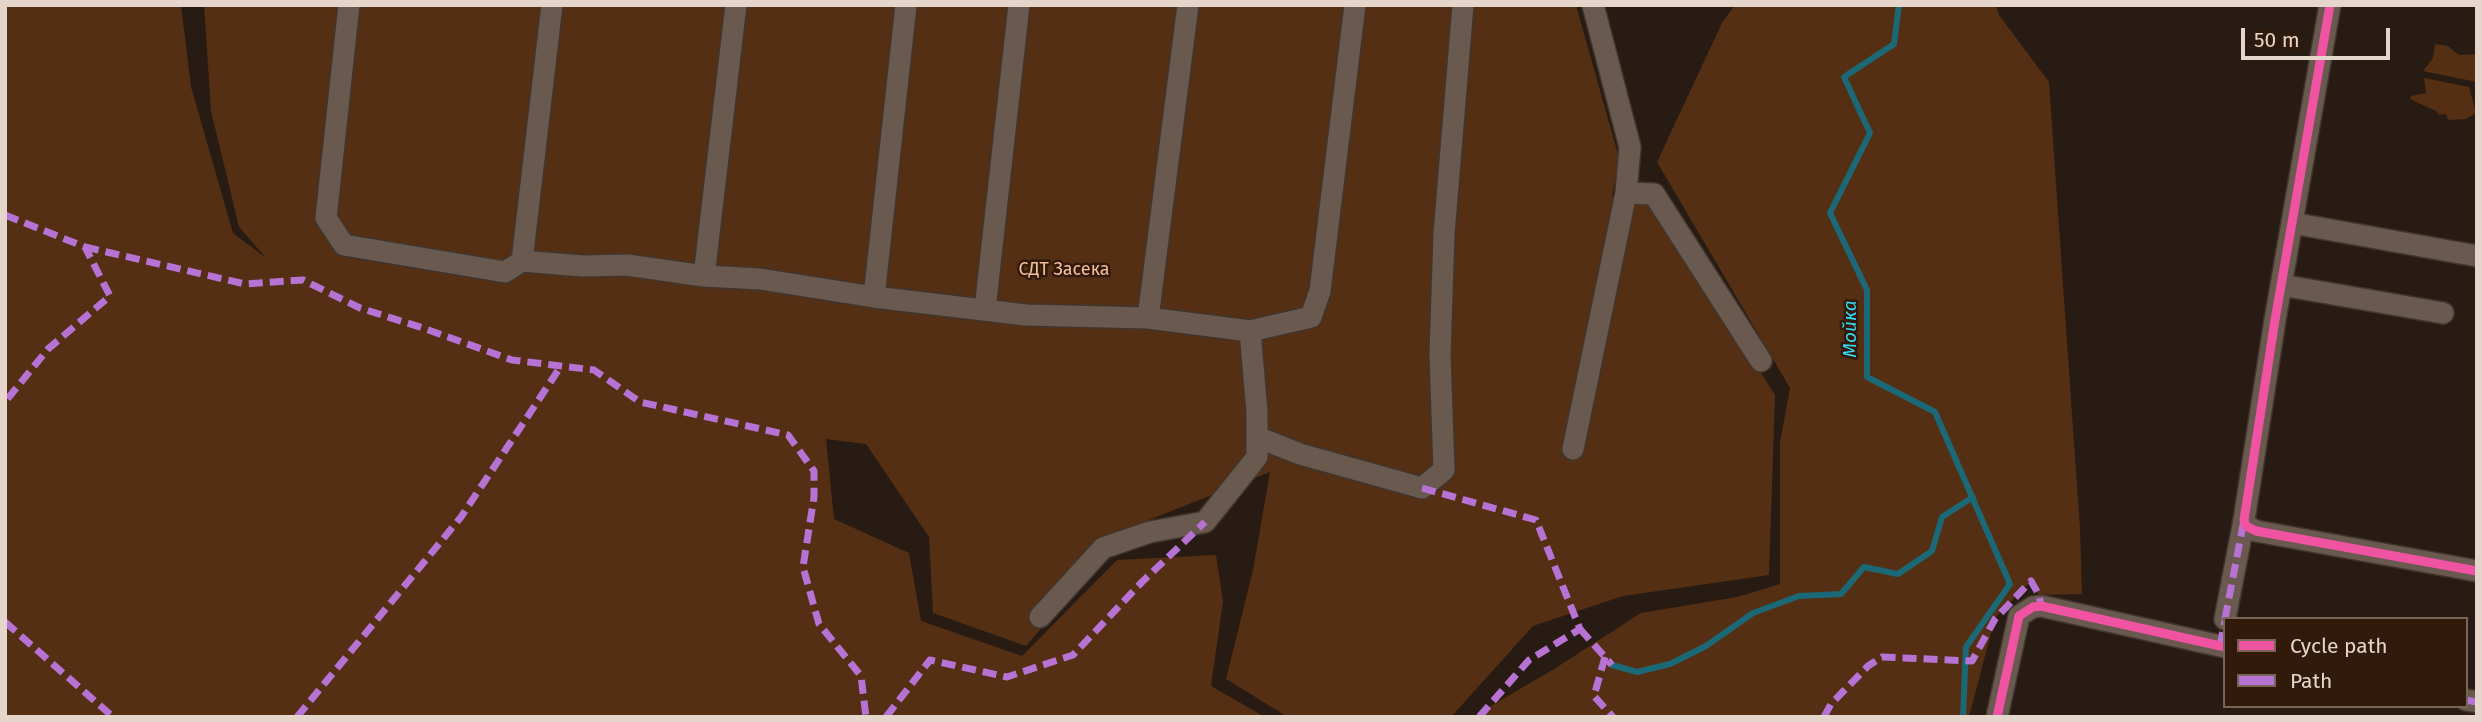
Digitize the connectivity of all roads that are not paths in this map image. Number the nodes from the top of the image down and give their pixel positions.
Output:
1 (349, 5) edge
2 (552, 5) edge
3 (736, 5) edge
4 (906, 5) edge
5 (1019, 5) edge
6 (1188, 5) edge
7 (1356, 5) edge
8 (1464, 5) edge
9 (1593, 5) edge
10 (2330, 5) edge
11 (1626, 193) junction
12 (2292, 223) junction
13 (2477, 256) edge
14 (522, 261) junction
15 (705, 276) junction
16 (2281, 285) junction
17 (874, 297) junction
18 (985, 309) junction
19 (2443, 313) dead end
20 (1148, 318) junction
21 (1250, 331) junction
22 (1761, 361) dead end
23 (1257, 438) junction
24 (1573, 449) dead end
25 (2244, 520) junction
26 (2477, 571) edge
27 (1040, 617) dead end
28 (2226, 617) edge
29 (2222, 646) edge
30 (1997, 717) edge

1 - 14 street
2 - 14 street
3 - 15 street
4 - 17 street
5 - 18 street
6 - 20 street
7 - 21 street
8 - 23 street
9 - 11 street
10 - 12 street
11 - 22 street
11 - 24 street
12 - 13 street
12 - 16 street
14 - 15 street
15 - 17 street
16 - 19 street
16 - 25 street
17 - 18 street
18 - 20 street
20 - 21 street
21 - 23 street
23 - 27 street
25 - 26 street
25 - 28 street
29 - 30 street

